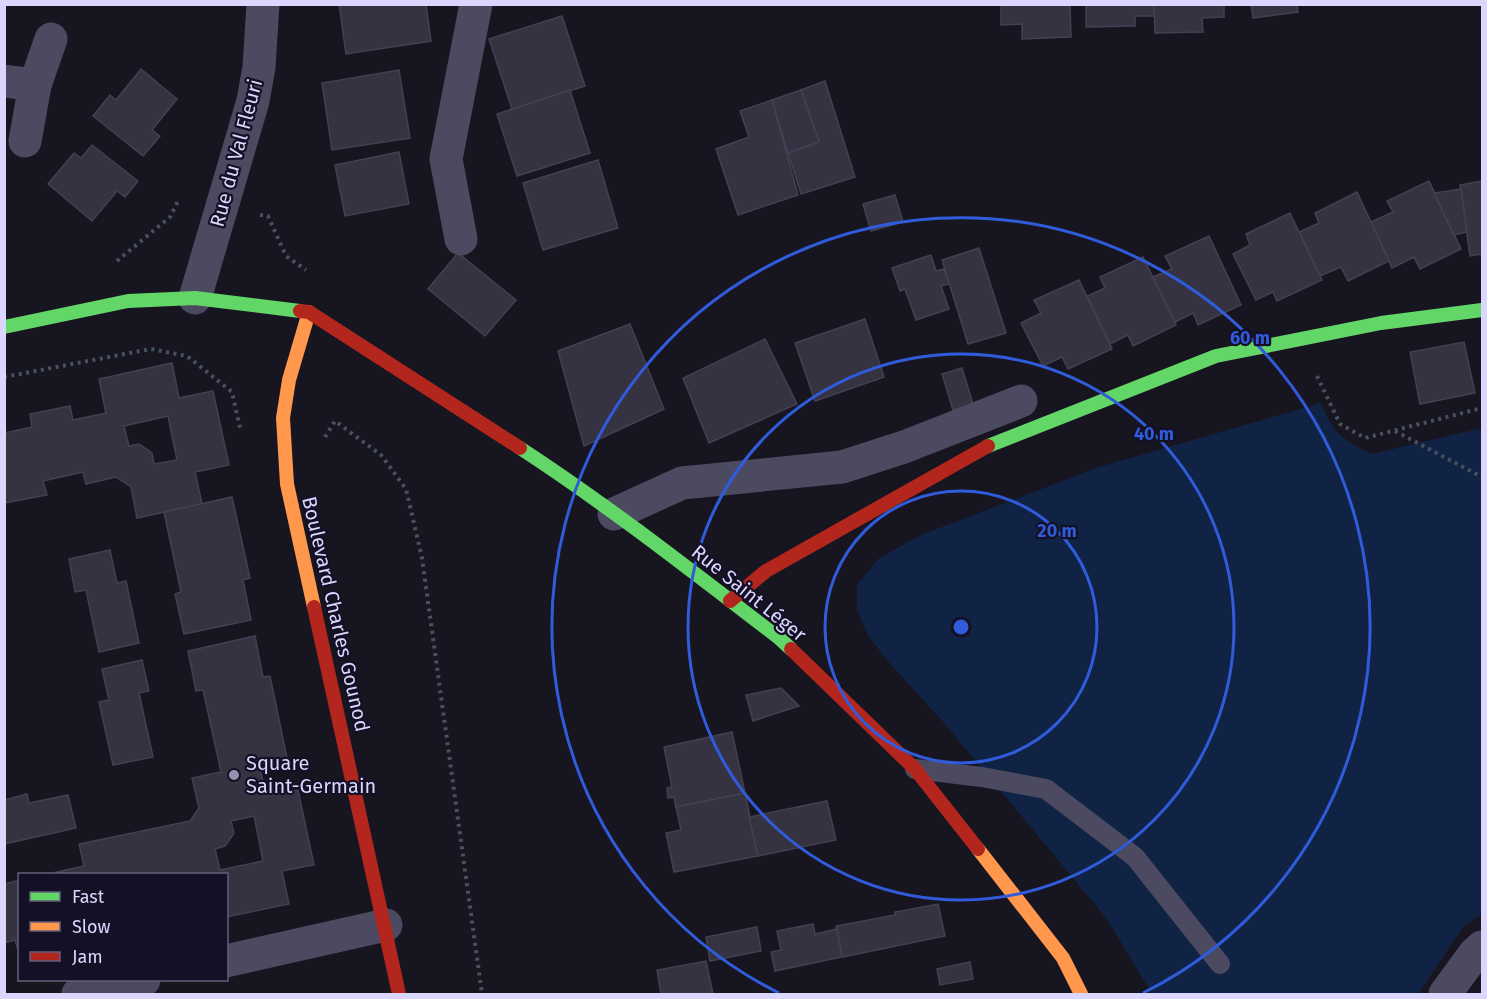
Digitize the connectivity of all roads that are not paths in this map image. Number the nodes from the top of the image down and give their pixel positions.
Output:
1 (263, 4) edge
2 (476, 4) edge
3 (51, 39) dead end
4 (20, 83) edge
5 (25, 141) dead end
6 (461, 239) dead end
7 (195, 298) junction
8 (1482, 310) edge
9 (309, 312) junction
10 (4, 327) edge
11 (1021, 401) dead end
12 (614, 514) junction
13 (730, 601) junction
14 (915, 769) junction
15 (386, 925) junction
16 (1482, 947) edge
17 (228, 961) edge
18 (1220, 964) dead end
19 (139, 981) edge
20 (78, 994) edge
21 (399, 994) edge
22 (1081, 994) edge
23 (1445, 994) edge

1 - 7 street, Rue du Val Fleuri
2 - 6 street
3 - 4 street
4 - 5 street
7 - 9 street
7 - 10 street
8 - 13 street
9 - 12 street, Rue Saint Léger
9 - 15 street, Boulevard Charles Gounod
11 - 12 street
12 - 13 street, Rue Saint Léger
13 - 14 street, Rue Saint Léger
14 - 18 lane
14 - 22 street, Rue Saint Léger
15 - 17 street
15 - 21 street, Boulevard Charles Gounod
16 - 23 street
19 - 20 street

